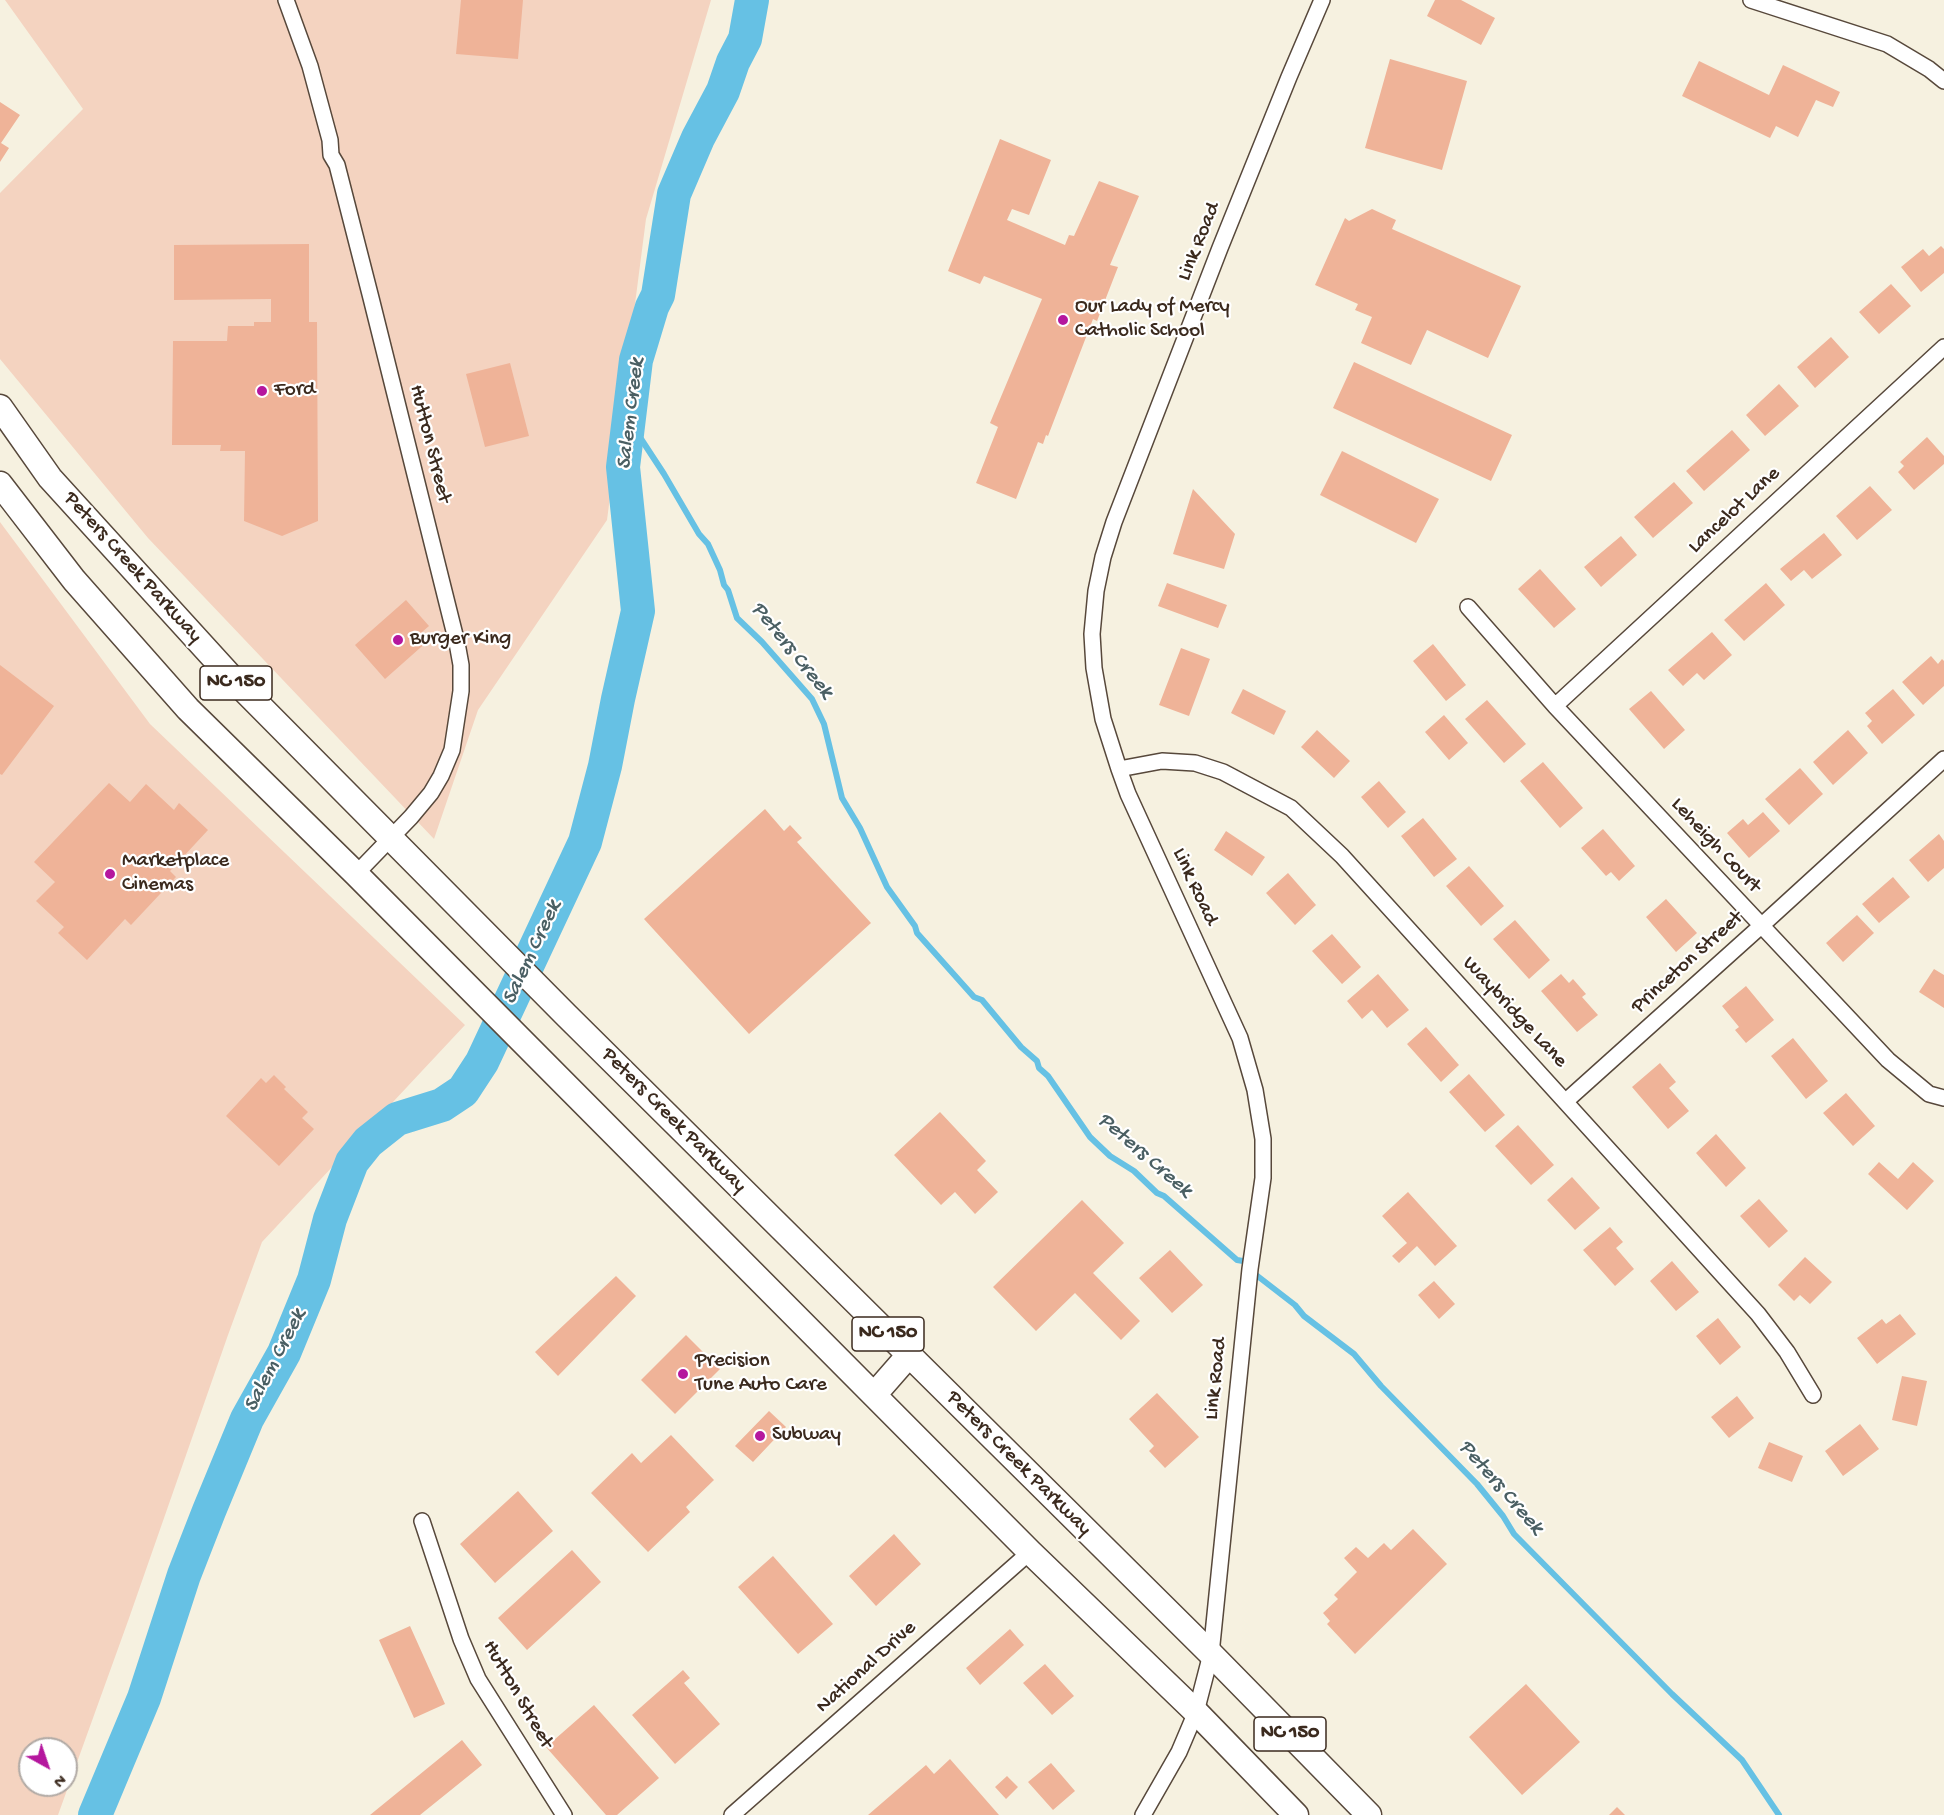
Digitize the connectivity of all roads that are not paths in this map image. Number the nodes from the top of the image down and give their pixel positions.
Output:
1 (286, 0) edge
2 (1322, 0) edge
3 (1751, 0) edge
4 (1944, 81) edge
5 (1944, 347) edge
6 (0, 407) edge
7 (0, 484) edge
8 (1468, 607) dead end
9 (1555, 706) junction
10 (1944, 759) edge
11 (1119, 769) junction
12 (390, 838) junction
13 (356, 874) junction
14 (1761, 926) junction
15 (1944, 1098) edge
16 (1566, 1101) junction
17 (909, 1355) junction
18 (874, 1395) junction
19 (1813, 1395) dead end
20 (422, 1521) dead end
21 (1030, 1551) junction
22 (1211, 1654) junction
23 (1196, 1712) junction
24 (564, 1815) edge
25 (732, 1815) edge
26 (1143, 1815) edge
27 (1296, 1815) edge
28 (1369, 1815) edge

1 - 12 street, Hutton Street
2 - 11 street, Link Road
3 - 4 street
5 - 9 street, Lancelot Lane
6 - 12 main road, Peters Creek Parkway / NC 150
7 - 13 main road, NC 150
8 - 9 street, Leheigh Court
9 - 14 street, Leheigh Court
10 - 14 street, Princeton Street
11 - 16 street, Waybridge Lane
11 - 22 street, Link Road
12 - 13 street, Hutton Street
12 - 17 main road, Peters Creek Parkway / NC 150
13 - 18 main road, NC 150
14 - 15 street, Leheigh Court
14 - 16 street, Princeton Street
16 - 19 street, Waybridge Lane
17 - 18 main road
17 - 22 main road, Peters Creek Parkway / NC 150
18 - 21 main road, NC 150
20 - 24 street, Hutton Street
21 - 23 main road, NC 150
21 - 25 street, National Drive
22 - 23 street, Link Road
22 - 28 main road, Peters Creek Parkway / NC 150
23 - 26 street, Link Road
23 - 27 main road, NC 150

